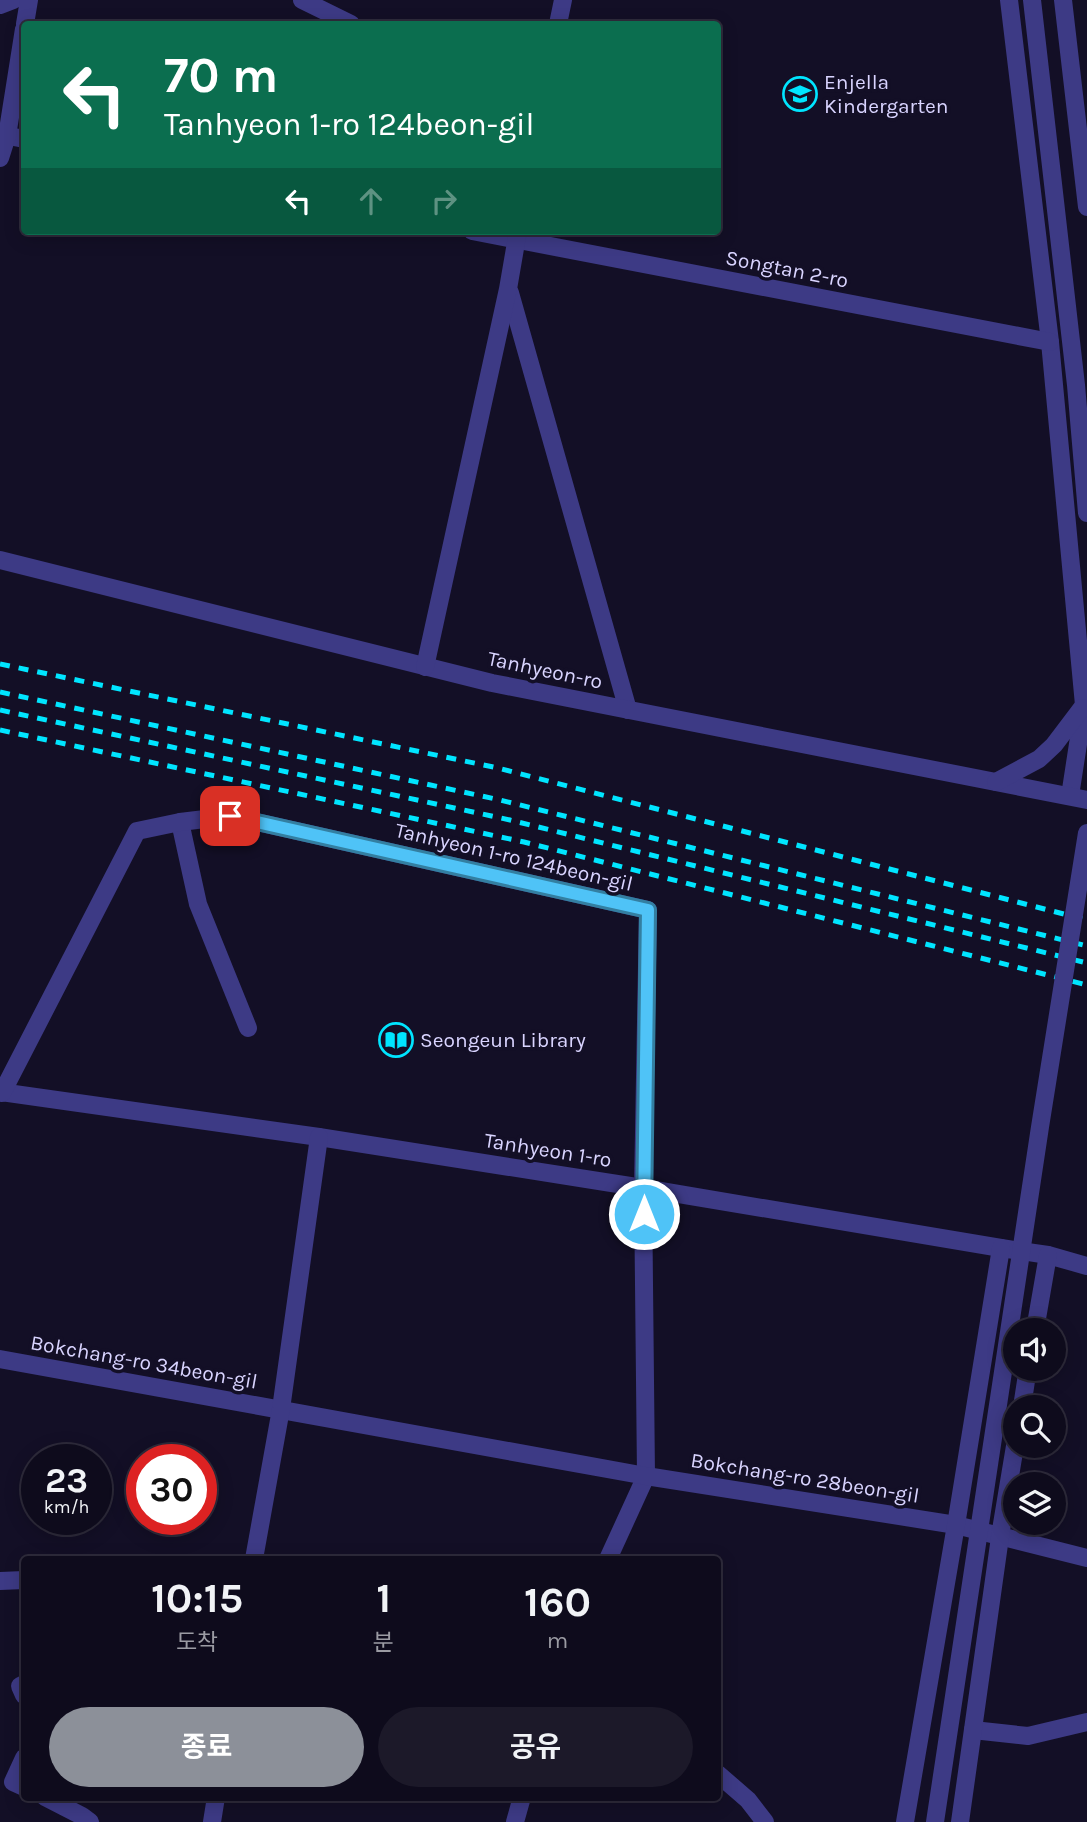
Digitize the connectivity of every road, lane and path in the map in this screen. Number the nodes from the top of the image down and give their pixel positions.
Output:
1 (13, 0) edge
2 (29, 0) edge
3 (302, 0) edge
4 (563, 0) edge
5 (1009, 0) edge
6 (1032, 0) edge
7 (1063, 0) edge
8 (0, 5) edge
9 (26, 21) edge
10 (345, 21) edge
11 (559, 21) edge
12 (21, 56) edge
13 (10, 136) edge
14 (0, 158) edge
15 (1087, 207) edge
16 (517, 236) edge
17 (508, 289) junction
18 (1050, 342) junction
19 (1087, 513) edge
20 (0, 560) edge
21 (425, 667) junction
22 (1084, 705) junction
23 (628, 710) junction
24 (996, 782) junction
25 (1079, 798) edge
26 (180, 822) junction
27 (1087, 832) edge
28 (248, 1028) dead end
29 (1, 1093) edge
30 (319, 1138) junction
31 (643, 1188) junction
32 (1001, 1248) junction
33 (1048, 1255) junction
34 (1087, 1266) edge
35 (1037, 1318) edge
36 (0, 1359) edge
37 (281, 1409) junction
38 (1013, 1458) edge
39 (646, 1476) junction
40 (956, 1525) junction
41 (1000, 1536) junction
42 (255, 1556) edge
43 (609, 1556) edge
44 (1087, 1558) edge
45 (21, 1580) edge
46 (0, 1581) edge
47 (1087, 1722) edge
48 (973, 1730) junction
49 (21, 1765) edge
50 (721, 1777) edge
51 (21, 1786) edge
52 (53, 1801) edge
53 (215, 1801) edge
54 (521, 1801) edge
55 (90, 1822) edge
56 (212, 1822) edge
57 (515, 1822) edge
58 (765, 1822) edge
59 (905, 1822) edge
60 (935, 1822) edge
61 (960, 1822) edge

1 - 8 street
2 - 9 street
3 - 10 street
4 - 11 street
5 - 18 street
6 - 19 street
7 - 15 street
12 - 13 street
13 - 14 street
16 - 17 street
16 - 18 street, Songtan 2-ro
17 - 21 street
17 - 23 street
18 - 22 street
20 - 21 street, Tanhyeon-ro
21 - 23 street, Tanhyeon-ro
22 - 24 street
22 - 25 street
23 - 24 street, Tanhyeon-ro
24 - 25 street, Tanhyeon-ro
26 - 28 street
26 - 29 street, Tanhyeon 1-ro 124beon-gil
26 - 31 street, Tanhyeon 1-ro 124beon-gil
27 - 60 street, bridge
29 - 30 street, Tanhyeon 1-ro
30 - 31 street, Tanhyeon 1-ro
30 - 37 street, Bokchang-ro 34beon-gil
31 - 32 street, Tanhyeon 1-ro
31 - 39 street
32 - 33 street, Tanhyeon 1-ro
32 - 40 street
33 - 34 street, Tanhyeon 1-ro
33 - 35 street
36 - 37 street, Bokchang-ro 34beon-gil
37 - 39 street, Bokchang-ro 28beon-gil
37 - 42 street, Bokchang-ro 34beon-gil
38 - 41 street
39 - 40 street, Bokchang-ro 28beon-gil
39 - 43 street
40 - 41 street, Bokchang-ro 28beon-gil
40 - 59 street
41 - 44 street, Bokchang-ro 28beon-gil
41 - 48 street
45 - 46 street
47 - 48 street
48 - 61 street
49 - 51 street
50 - 58 street
52 - 55 street
53 - 56 street
54 - 57 street

